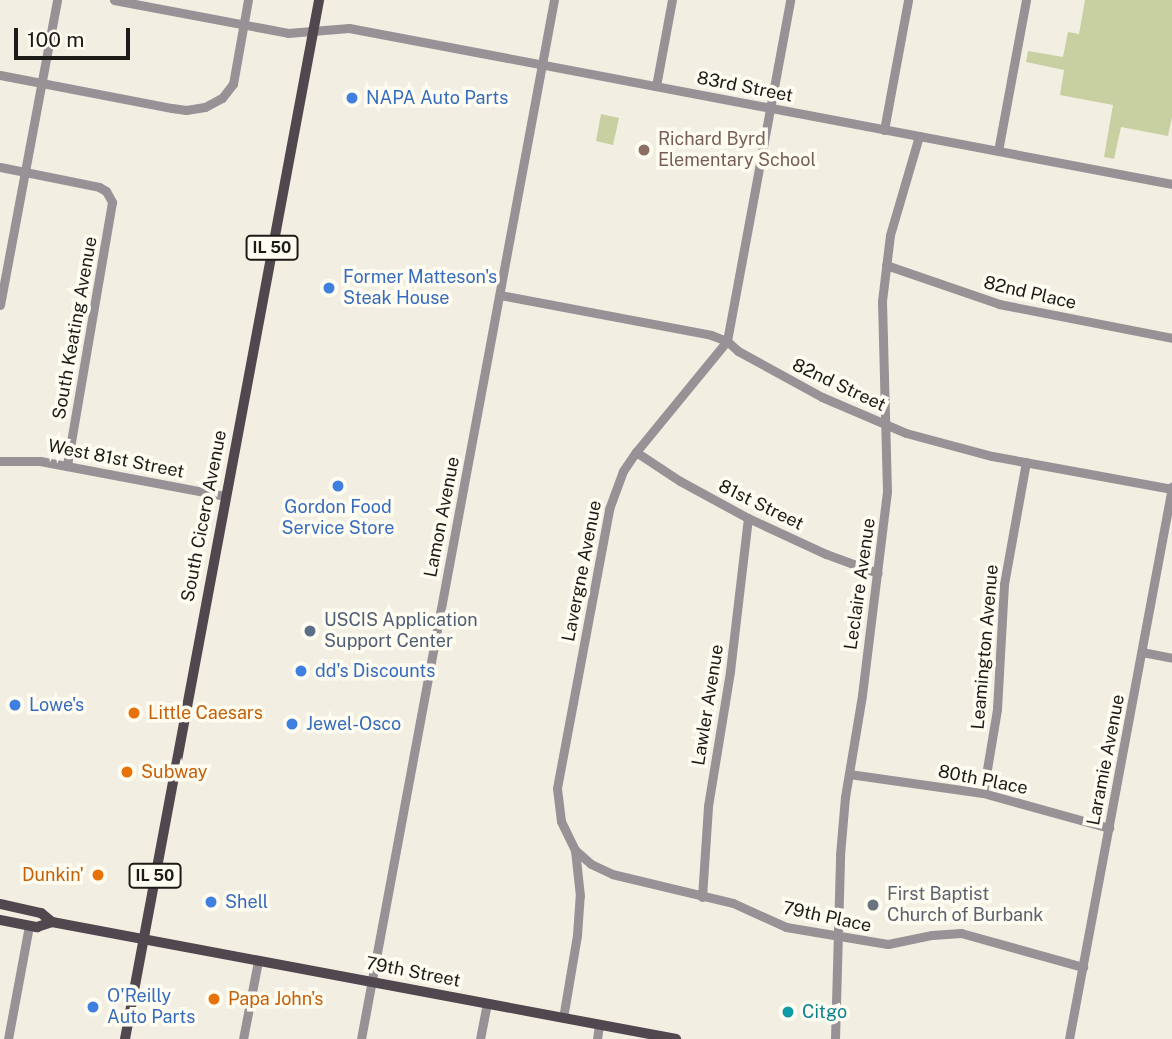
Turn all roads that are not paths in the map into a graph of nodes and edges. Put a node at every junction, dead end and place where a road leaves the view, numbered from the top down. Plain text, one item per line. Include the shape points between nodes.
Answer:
1 (57, 0) edge
2 (114, 0) edge
3 (248, 0) edge
4 (318, 0) edge
5 (554, 0) edge
6 (672, 0) edge
7 (790, 0) edge
8 (908, 0) edge
9 (1026, 0) edge
10 (244, 25) junction
11 (312, 33) junction
12 (542, 66) junction
13 (0, 75) edge
14 (42, 83) junction
15 (656, 86) junction
16 (770, 108) junction
17 (884, 130) junction
18 (919, 136) junction
19 (998, 151) junction
20 (0, 167) edge
21 (24, 172) junction
22 (1172, 184) edge
23 (886, 265) junction
24 (500, 295) junction
25 (0, 305) edge
26 (1172, 338) edge
27 (727, 341) junction
28 (887, 425) junction
29 (636, 452) junction
30 (0, 461) edge
31 (1026, 462) junction
32 (66, 466) junction
33 (1172, 488) edge
34 (226, 496) junction
35 (748, 518) junction
36 (878, 573) junction
37 (1142, 652) junction
38 (1172, 658) edge
39 (849, 774) junction
40 (983, 793) junction
41 (1109, 828) junction
42 (575, 850) junction
43 (702, 897) junction
44 (0, 904) edge
45 (0, 920) edge
46 (52, 922) junction
47 (29, 926) junction
48 (839, 936) junction
49 (144, 940) junction
50 (258, 961) junction
51 (1083, 967) junction
52 (372, 982) junction
53 (486, 1004) junction
54 (563, 1018) junction
55 (600, 1025) junction
56 (8, 1039) edge
57 (125, 1039) edge
58 (243, 1039) edge
59 (361, 1039) edge
60 (480, 1039) edge
61 (597, 1039) edge
62 (676, 1039) edge
63 (835, 1039) edge
64 (1069, 1039) edge

1 - 14 street
2 - 10 street, 83rd Street
3 - 10 street
4 - 11 main road, South Cicero Avenue / IL 50
5 - 12 street, Lamon Avenue
6 - 15 street
7 - 16 street, Lavergne Avenue
8 - 17 street
9 - 19 street
10 - 11 street, 83rd Street
10 - 14 street via 230,92 214,103 186,110
11 - 12 street, 83rd Street via 349,28
11 - 34 main road, South Cicero Avenue / IL 50
12 - 15 street, 83rd Street
12 - 24 street, Lamon Avenue
13 - 14 street
14 - 21 street
15 - 16 street, 83rd Street
16 - 17 street, 83rd Street
16 - 27 street, Lavergne Avenue
17 - 18 street, 83rd Street
18 - 19 street, 83rd Street
18 - 23 street, Leclaire Avenue via 890,235
19 - 22 street, 83rd Street
20 - 21 street
21 - 25 street
21 - 32 street, South Keating Avenue via 89,184 111,196 111,219
23 - 26 street, 82nd Place via 999,304
23 - 28 street, Leclaire Avenue via 882,301
24 - 27 street, 82nd Street
24 - 52 street, Lamon Avenue
27 - 28 street, 82nd Street via 811,391
27 - 29 street, Lavergne Avenue
28 - 31 street, 82nd Street
28 - 36 street, Leclaire Avenue via 887,492
29 - 35 street, 81st Street
29 - 42 street, Lavergne Avenue via 623,471 609,509 558,788 561,821
30 - 32 street, West 81st Street via 26,459
31 - 33 street, 82nd Street
31 - 40 street, Leamington Avenue via 1004,584 997,709
32 - 34 street, West 81st Street
33 - 37 street, Laramie Avenue
34 - 49 main road, South Cicero Avenue / IL 50
35 - 36 street, 81st Street
35 - 43 street, Lawler Avenue via 708,806
36 - 39 street, Leclaire Avenue
37 - 38 street
37 - 41 street, Laramie Avenue
39 - 40 street, 80th Place
39 - 48 street, Leclaire Avenue via 840,855
40 - 41 street, 80th Place
41 - 51 street, Laramie Avenue
42 - 43 street, 79th Place via 611,874
42 - 54 street, Lavergne Avenue via 580,916
43 - 48 street, 79th Place via 740,906 786,927
44 - 46 main road via 41,913
45 - 47 main road
46 - 47 main road
46 - 49 main road, 79th Street
47 - 56 street
48 - 51 street, 79th Place via 888,944 961,933
48 - 63 street, Leclaire Avenue
49 - 50 main road, 79th Street
49 - 57 main road, South Cicero Avenue / IL 50
50 - 52 main road, 79th Street
50 - 58 street
51 - 64 street, Laramie Avenue
52 - 53 main road, 79th Street
52 - 59 street, Lamon Avenue
53 - 54 main road, 79th Street
53 - 60 street
54 - 55 main road, 79th Street
55 - 61 street
55 - 62 main road, 79th Street

